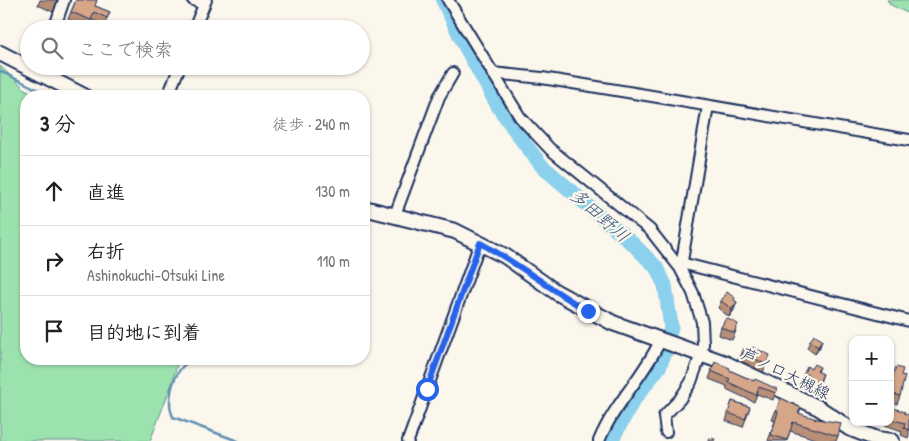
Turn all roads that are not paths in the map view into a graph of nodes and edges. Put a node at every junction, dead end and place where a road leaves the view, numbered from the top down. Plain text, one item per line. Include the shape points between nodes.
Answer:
1 (64, 0) edge
2 (193, 0) edge
3 (448, 0) edge
4 (205, 2) edge
5 (57, 20) edge
6 (198, 20) edge
7 (0, 53) edge
8 (20, 61) edge
9 (453, 73) dead end
10 (492, 73) junction
11 (50, 75) edge
12 (176, 75) edge
13 (74, 90) edge
14 (170, 90) edge
15 (708, 106) junction
16 (909, 140) edge
17 (370, 209) edge
18 (395, 215) junction
19 (480, 243) junction
20 (681, 266) junction
21 (909, 321) edge
22 (660, 341) junction
23 (701, 354) junction
24 (666, 432) dead end
25 (872, 439) edge
26 (408, 441) edge
27 (599, 441) edge
28 (892, 441) edge

1 - 5 street
2 - 4 street
3 - 10 street
4 - 6 street
7 - 8 main road
9 - 18 street via 439,97
10 - 15 street via 542,78
10 - 20 street via 520,117 550,149 650,230
11 - 13 main road
12 - 14 street
15 - 16 street
15 - 20 street
17 - 18 main road, 芦ノ口大槻線
18 - 19 main road, 芦ノ口大槻線 via 455,230
19 - 22 main road, 芦ノ口大槻線 via 581,307
19 - 26 street
20 - 21 street via 698,266
20 - 23 street via 699,309 703,335
22 - 23 main road, 芦ノ口大槻線
22 - 27 street via 620,401
23 - 24 street via 691,382 664,416
23 - 25 main road, 芦ノ口大槻線 via 798,397
25 - 28 main road, 芦ノ口大槻線

